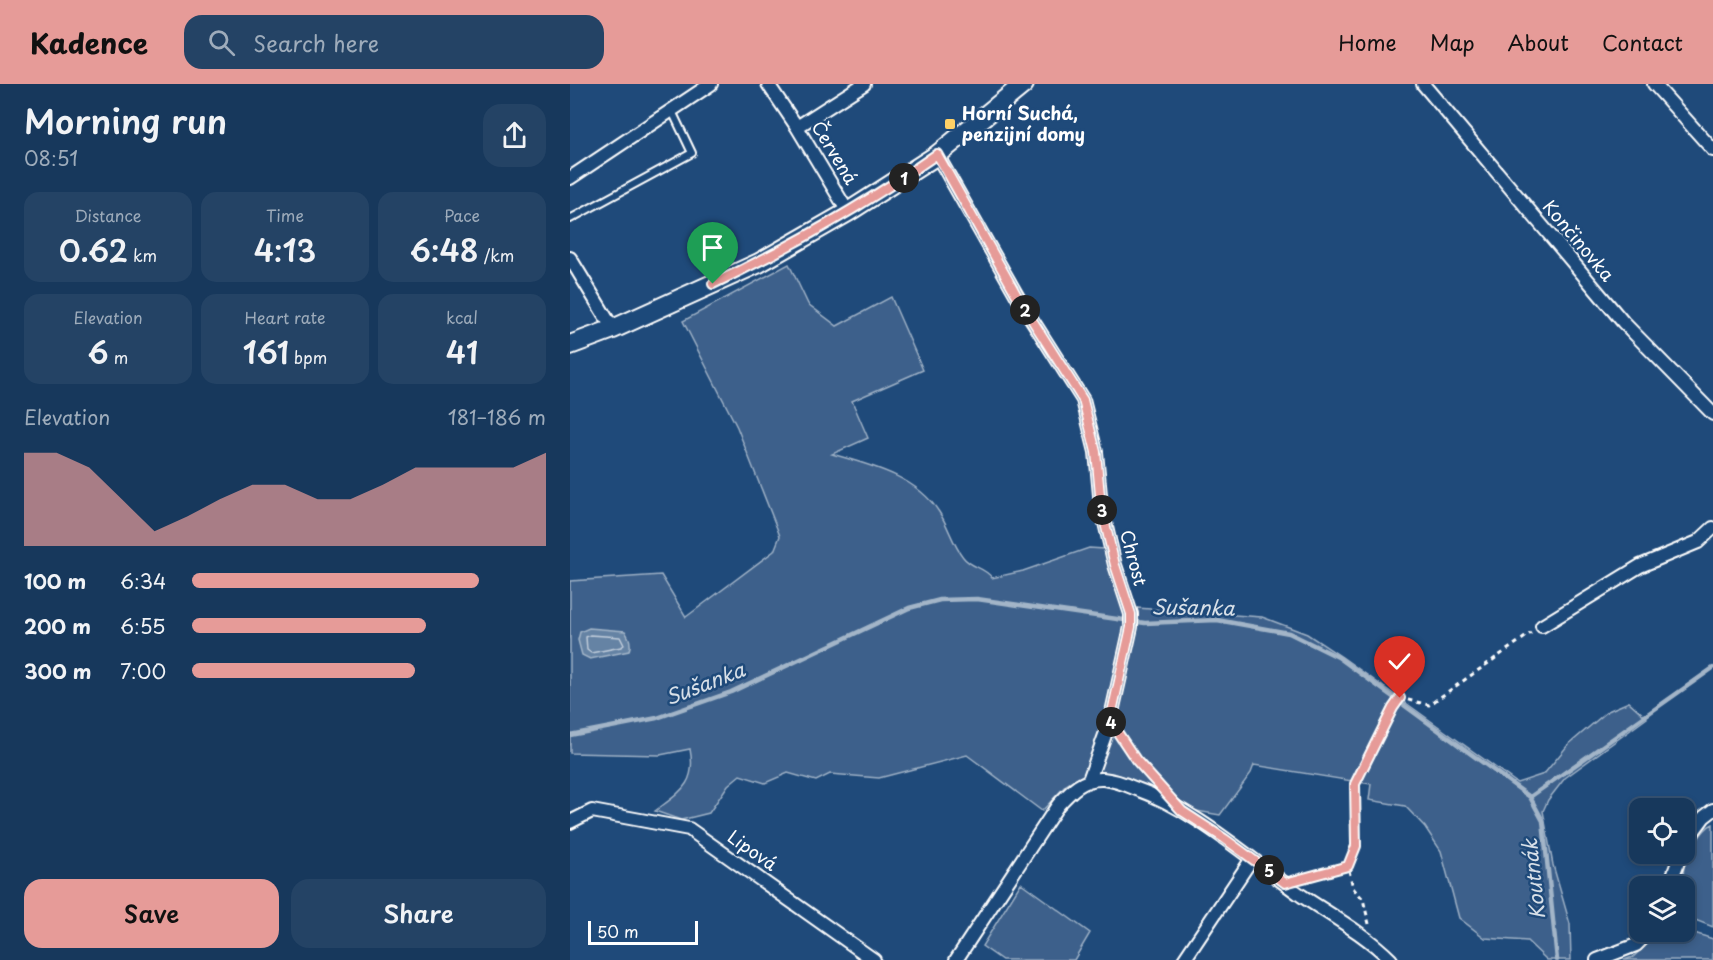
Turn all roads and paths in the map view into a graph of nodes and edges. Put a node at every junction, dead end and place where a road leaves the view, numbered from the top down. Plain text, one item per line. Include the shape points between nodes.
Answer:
1 (711, 84) edge
2 (768, 84) edge
3 (864, 84) edge
4 (1023, 84) edge
5 (1423, 84) edge
6 (1654, 84) edge
7 (672, 110) junction
8 (797, 127) junction
9 (1713, 150) edge
10 (937, 154) junction
11 (572, 172) edge
12 (848, 212) junction
13 (570, 219) edge
14 (570, 258) edge
15 (613, 329) junction
16 (570, 345) edge
17 (1713, 414) edge
18 (1713, 528) edge
19 (1542, 626) joint
20 (1110, 721) junction
21 (1089, 780) junction
22 (1159, 785) dead end
23 (1713, 810) edge
24 (570, 822) edge
25 (1695, 829) edge
26 (1251, 860) junction
27 (1348, 866) junction
28 (1285, 883) junction
29 (1639, 942) edge
30 (1374, 946) junction
31 (874, 960) edge
32 (956, 960) edge
33 (1184, 960) edge
34 (1390, 960) edge
35 (1598, 960) edge

1 - 7 street
2 - 8 street, Červená
3 - 8 street
4 - 10 main road
5 - 17 street, Končinovka via 1623,322
6 - 9 street
7 - 11 street
7 - 13 lane via 692,153
8 - 12 street, Červená
10 - 12 main road
10 - 20 street, Chrost via 1020,301 1083,400 1096,452 1101,506 1131,620
12 - 15 main road via 759,262
14 - 15 street
15 - 16 main road
18 - 19 street via 1698,542 1640,566
19 - 27 path via 1430,705 1400,698 1355,784 1356,846
20 - 21 street, Chrost
20 - 22 path via 1136,760
21 - 26 street via 1128,785 1166,801
21 - 32 street via 1074,787 1058,805
23 - 25 street
24 - 31 street, Lipová via 592,811 689,829
26 - 28 street
26 - 33 street
27 - 28 path
27 - 30 path via 1353,888 1363,899
28 - 30 street
29 - 35 street
30 - 34 street

